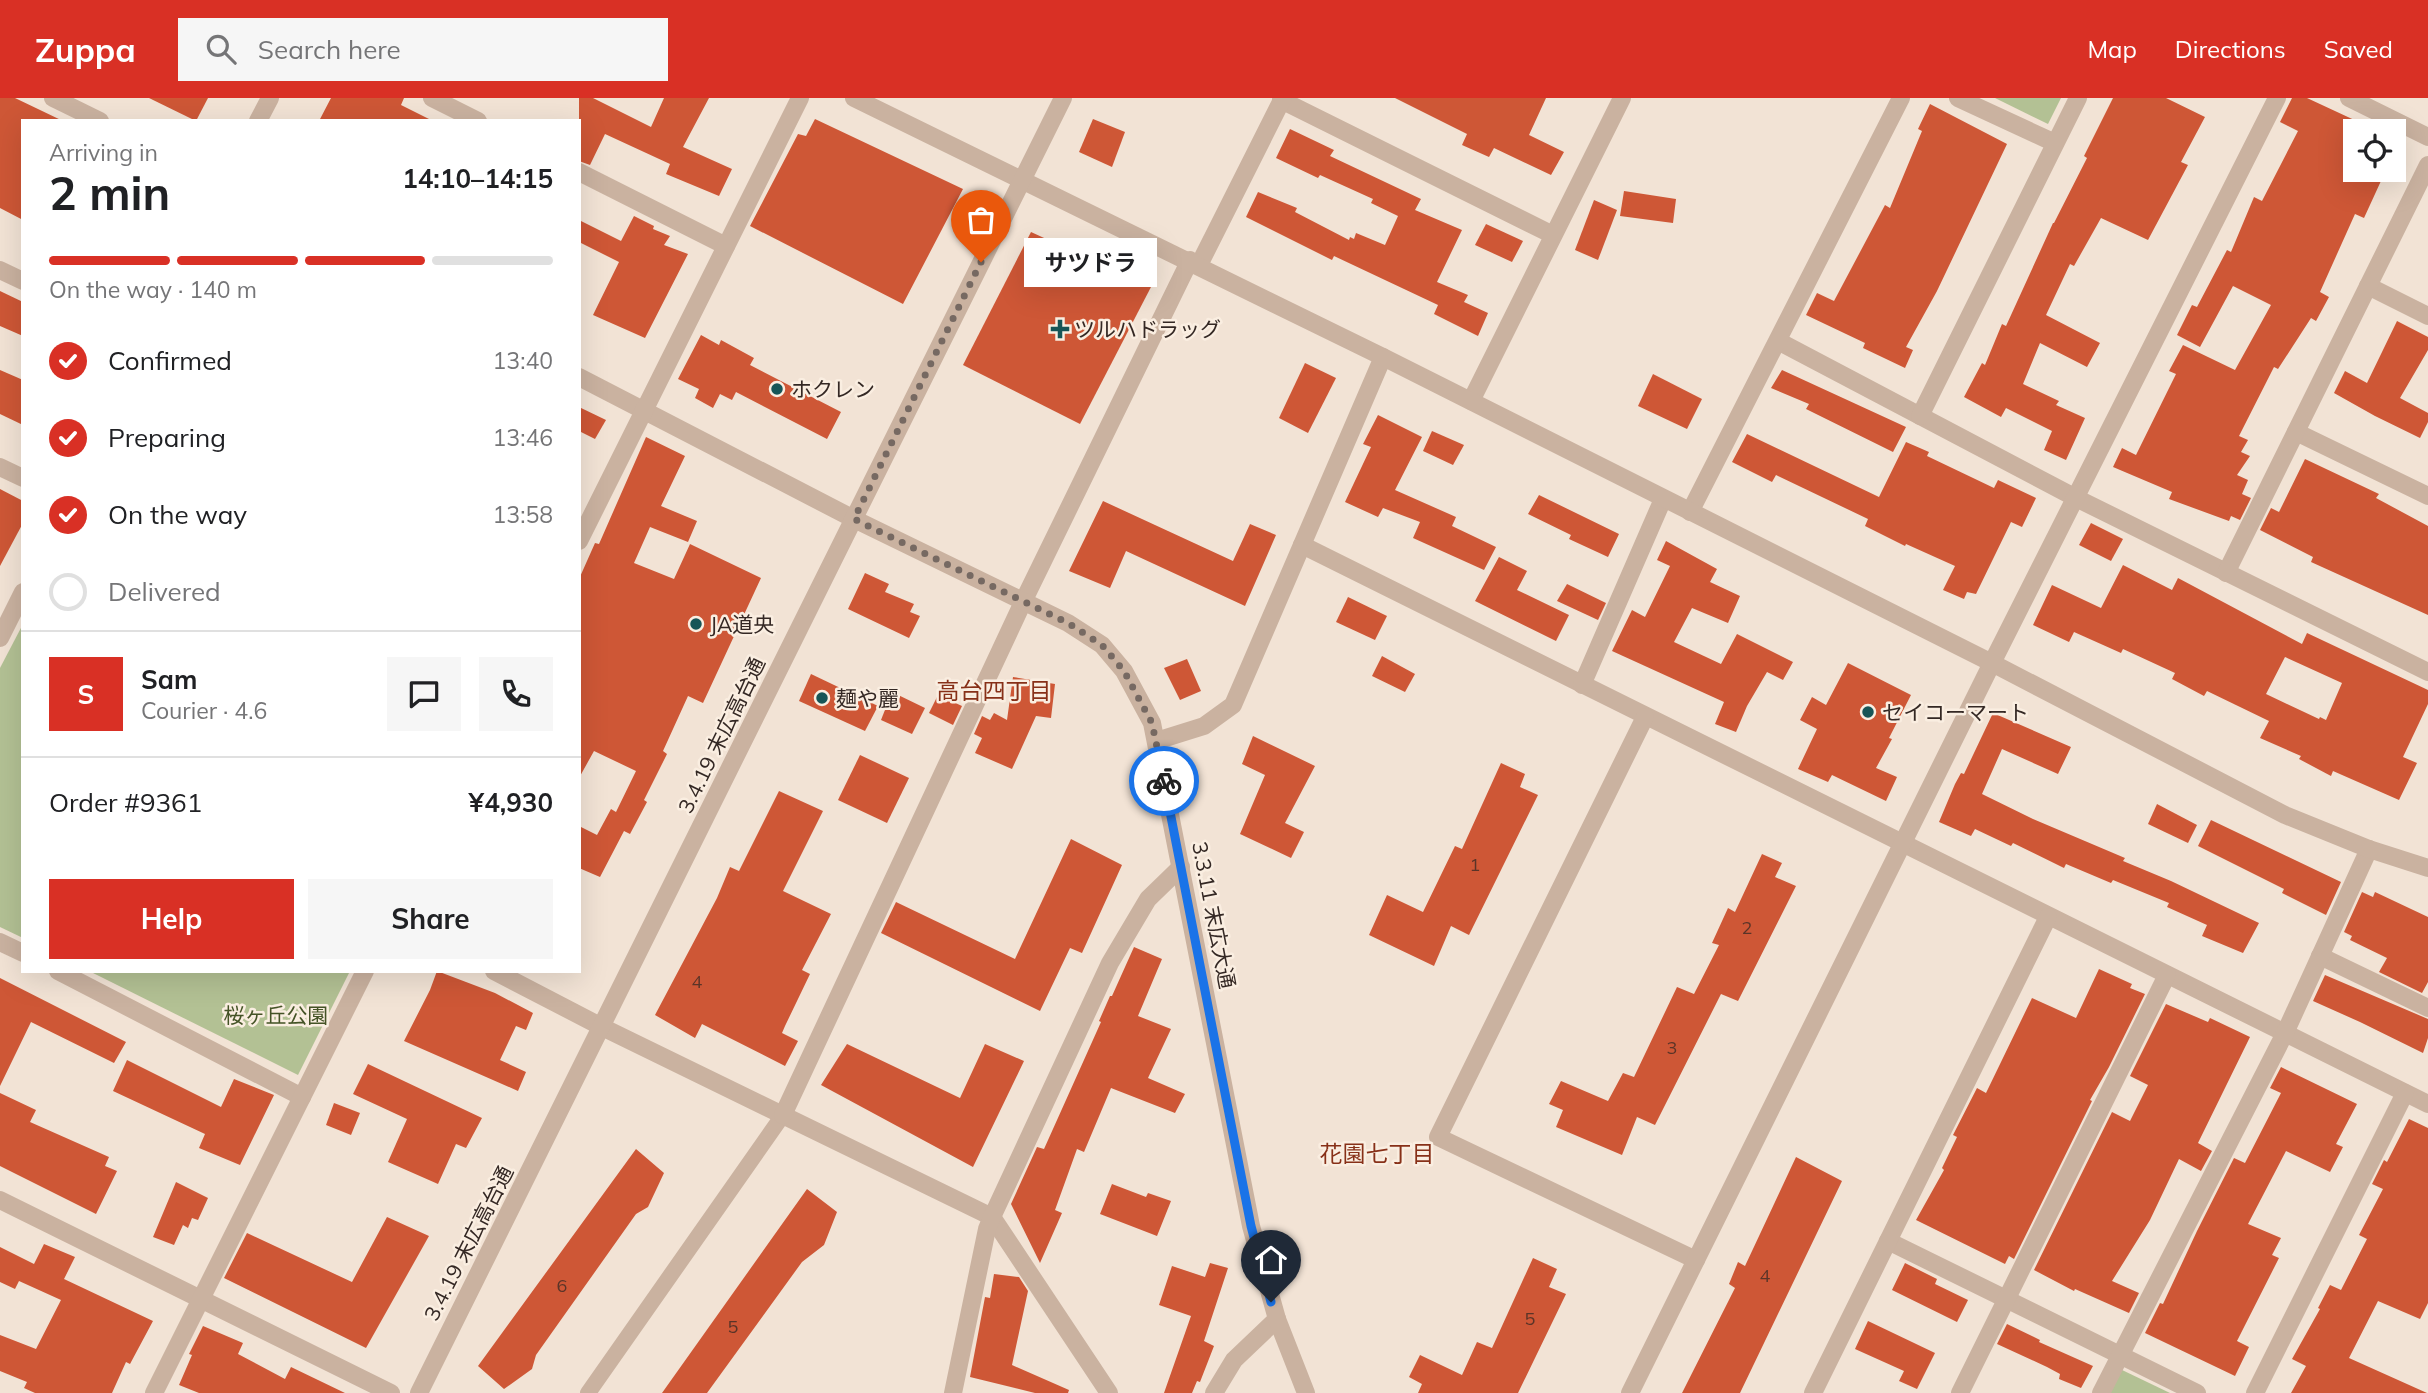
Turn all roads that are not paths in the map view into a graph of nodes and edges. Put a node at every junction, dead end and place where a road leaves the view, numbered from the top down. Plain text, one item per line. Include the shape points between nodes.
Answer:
1 (53, 98) edge
2 (270, 98) edge
3 (432, 98) edge
4 (800, 98) edge
5 (854, 98) edge
6 (1063, 98) edge
7 (1622, 98) edge
8 (1901, 98) edge
9 (1958, 98) edge
10 (2078, 98) edge
11 (2277, 98) edge
12 (2349, 98) edge
13 (1282, 99) edge
14 (96, 119) edge
15 (259, 119) edge
16 (474, 119) edge
17 (2428, 137) edge
18 (2055, 144) junction
19 (2428, 165) edge
20 (581, 173) edge
21 (1022, 180) junction
22 (1553, 235) junction
23 (726, 246) junction
24 (1194, 263) junction
25 (0, 270) edge
26 (21, 280) edge
27 (2368, 286) junction
28 (2428, 316) edge
29 (1778, 341) junction
30 (1383, 357) junction
31 (581, 378) edge
32 (1471, 401) junction
33 (645, 410) junction
34 (1920, 416) junction
35 (2296, 432) junction
36 (0, 467) edge
37 (21, 477) edge
38 (2428, 496) edge
39 (2076, 498) junction
40 (1663, 499) junction
41 (1690, 512) junction
42 (854, 519) junction
43 (581, 537) edge
44 (1302, 545) junction
45 (2226, 572) junction
46 (21, 596) edge
47 (1023, 602) junction
48 (0, 638) edge
49 (1992, 663) junction
50 (2428, 672) edge
51 (1582, 685) junction
52 (1645, 717) junction
53 (1156, 741) junction
54 (1902, 845) junction
55 (2369, 849) junction
56 (1181, 867) junction
57 (2428, 868) edge
58 (2048, 917) junction
59 (0, 942) edge
60 (21, 952) edge
61 (2320, 956) junction
62 (62, 973) edge
63 (364, 973) edge
64 (498, 973) edge
65 (2167, 975) junction
66 (2428, 1008) edge
67 (602, 1027) junction
68 (2285, 1033) junction
69 (2405, 1093) junction
70 (302, 1097) junction
71 (2428, 1104) edge
72 (783, 1115) junction
73 (0, 1200) edge
74 (992, 1217) junction
75 (1888, 1241) junction
76 (1696, 1260) junction
77 (201, 1299) junction
78 (2007, 1299) junction
79 (1277, 1319) junction
80 (2119, 1355) junction
81 (154, 1393) edge
82 (391, 1393) edge
83 (419, 1393) edge
84 (588, 1393) edge
85 (953, 1393) edge
86 (1109, 1393) edge
87 (1214, 1393) edge
88 (1306, 1393) edge
89 (1630, 1393) edge
90 (1813, 1393) edge
91 (1960, 1393) edge
92 (2101, 1393) edge
93 (2197, 1393) edge
94 (2255, 1393) edge

1 - 14 street
2 - 15 street
3 - 16 street
4 - 23 street
5 - 21 street
6 - 21 street, 3.4.19 末広高台通
7 - 22 street
8 - 29 street
9 - 18 street
10 - 18 street
11 - 39 street
12 - 17 street
13 - 22 street
13 - 24 street
18 - 34 street
19 - 27 street
20 - 23 street
21 - 24 street
21 - 42 street, 3.4.19 末広高台通
22 - 32 street
23 - 33 street
24 - 30 street
24 - 47 street
25 - 26 street
27 - 28 street
27 - 35 street
29 - 34 street
29 - 41 street
30 - 32 street
30 - 44 street
31 - 33 street, 3.3.11 末広大通
32 - 40 street
33 - 42 street, 3.3.11 末広大通
33 - 43 street
34 - 39 street
35 - 38 street
35 - 45 street
36 - 37 street
39 - 45 street
39 - 49 street
40 - 41 street
40 - 51 street
41 - 49 street
42 - 47 street, 3.3.11 末広大通
42 - 67 street, 3.4.19 末広高台通
44 - 51 street
44 - 53 street via 1233,705 1204,726
45 - 50 street
46 - 48 street
47 - 53 street, 3.3.11 末広大通 via 1102,645 1129,681 1152,723
47 - 72 street
49 - 54 street
49 - 55 street via 2284,815
51 - 52 street
52 - 54 street
52 - 76 street via 1438,1138
53 - 56 street, 3.3.11 末広大通
54 - 58 street
54 - 76 street
55 - 57 street
55 - 61 street
56 - 74 street via 1148,899 1110,963
56 - 79 street, 3.3.11 末広大通 via 1251,1226
58 - 65 street
58 - 75 street
59 - 60 street
61 - 66 street
61 - 68 street
62 - 70 street
63 - 70 street
64 - 67 street
65 - 68 street
65 - 78 street
67 - 72 street
67 - 83 street, 3.4.19 末広高台通
68 - 69 street
68 - 80 street
69 - 71 street
69 - 94 street
70 - 77 street
72 - 74 street
72 - 84 lane
73 - 77 street
74 - 85 street
74 - 86 street
75 - 78 street
75 - 90 street
76 - 89 street
77 - 81 street
77 - 82 street
78 - 80 street
78 - 91 street
79 - 87 street via 1234,1360
79 - 88 street, 3.3.11 末広大通
80 - 92 street
80 - 93 street

